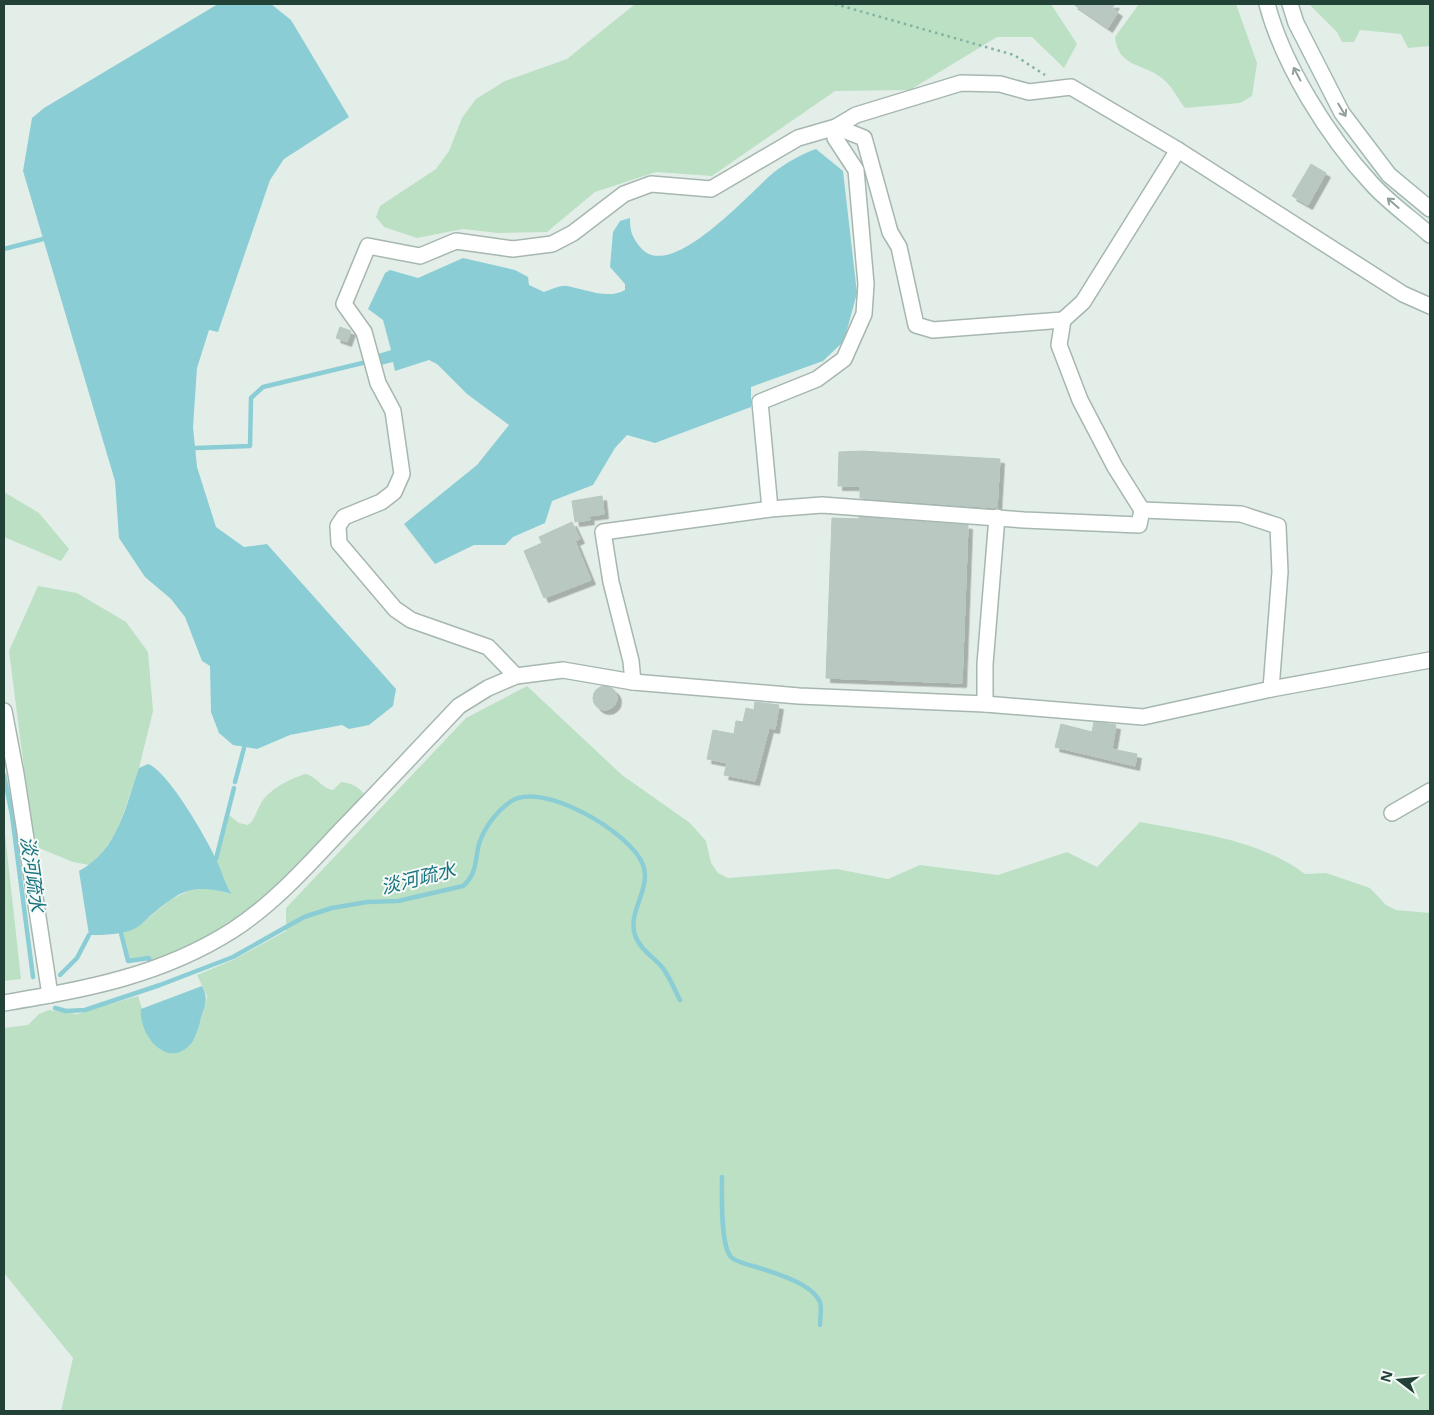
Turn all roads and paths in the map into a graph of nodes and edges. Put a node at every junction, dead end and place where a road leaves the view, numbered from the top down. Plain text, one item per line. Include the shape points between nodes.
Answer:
1 (835, 4) edge
2 (1266, 4) edge
3 (1290, 4) edge
4 (1048, 76) dead end
5 (836, 127) junction
6 (1178, 150) junction
7 (1430, 209) edge
8 (1430, 235) edge
9 (1429, 301) edge
10 (1063, 320) junction
11 (770, 510) junction
12 (1142, 510) junction
13 (997, 517) junction
14 (1430, 660) edge
15 (516, 676) junction
16 (634, 682) junction
17 (1271, 689) junction
18 (985, 704) junction
19 (4, 711) edge
20 (1430, 791) edge
21 (1392, 813) dead end
22 (50, 996) junction
23 (4, 1003) edge

1 - 4 path via 1014,55
8 -> 2 street via 1373,185 1323,122 1274,31
3 -> 7 street via 1296,23 1342,113 1389,174
5 - 6 street via 856,115 961,83 1000,84 1029,92 1071,87
5 - 10 street via 864,138 890,232 899,247 916,325 933,330
5 - 11 street via 835,138 856,170 866,284 864,314 844,359 818,379 760,402
5 - 15 street via 798,138 711,189 651,184 624,194 574,233 552,244 513,249 456,241 420,256 368,246 344,304 364,332 378,383 393,410 402,474 394,492 381,502 344,517 338,526 340,543 395,609 411,620 488,647
6 - 9 street via 1403,294
6 - 10 street via 1083,302
10 - 12 street via 1059,345 1080,400
11 - 13 street via 822,505
11 - 16 street via 603,532
12 - 13 street via 1139,524
12 - 17 street via 1241,514 1278,526 1280,572
13 - 18 street
14 - 17 street
15 - 16 street via 563,670
15 - 22 street via 459,706 286,889 233,929 201,948 153,969 106,985
16 - 18 street via 799,696
17 - 18 street via 1143,717
19 - 22 street
20 - 21 street
22 - 23 street

